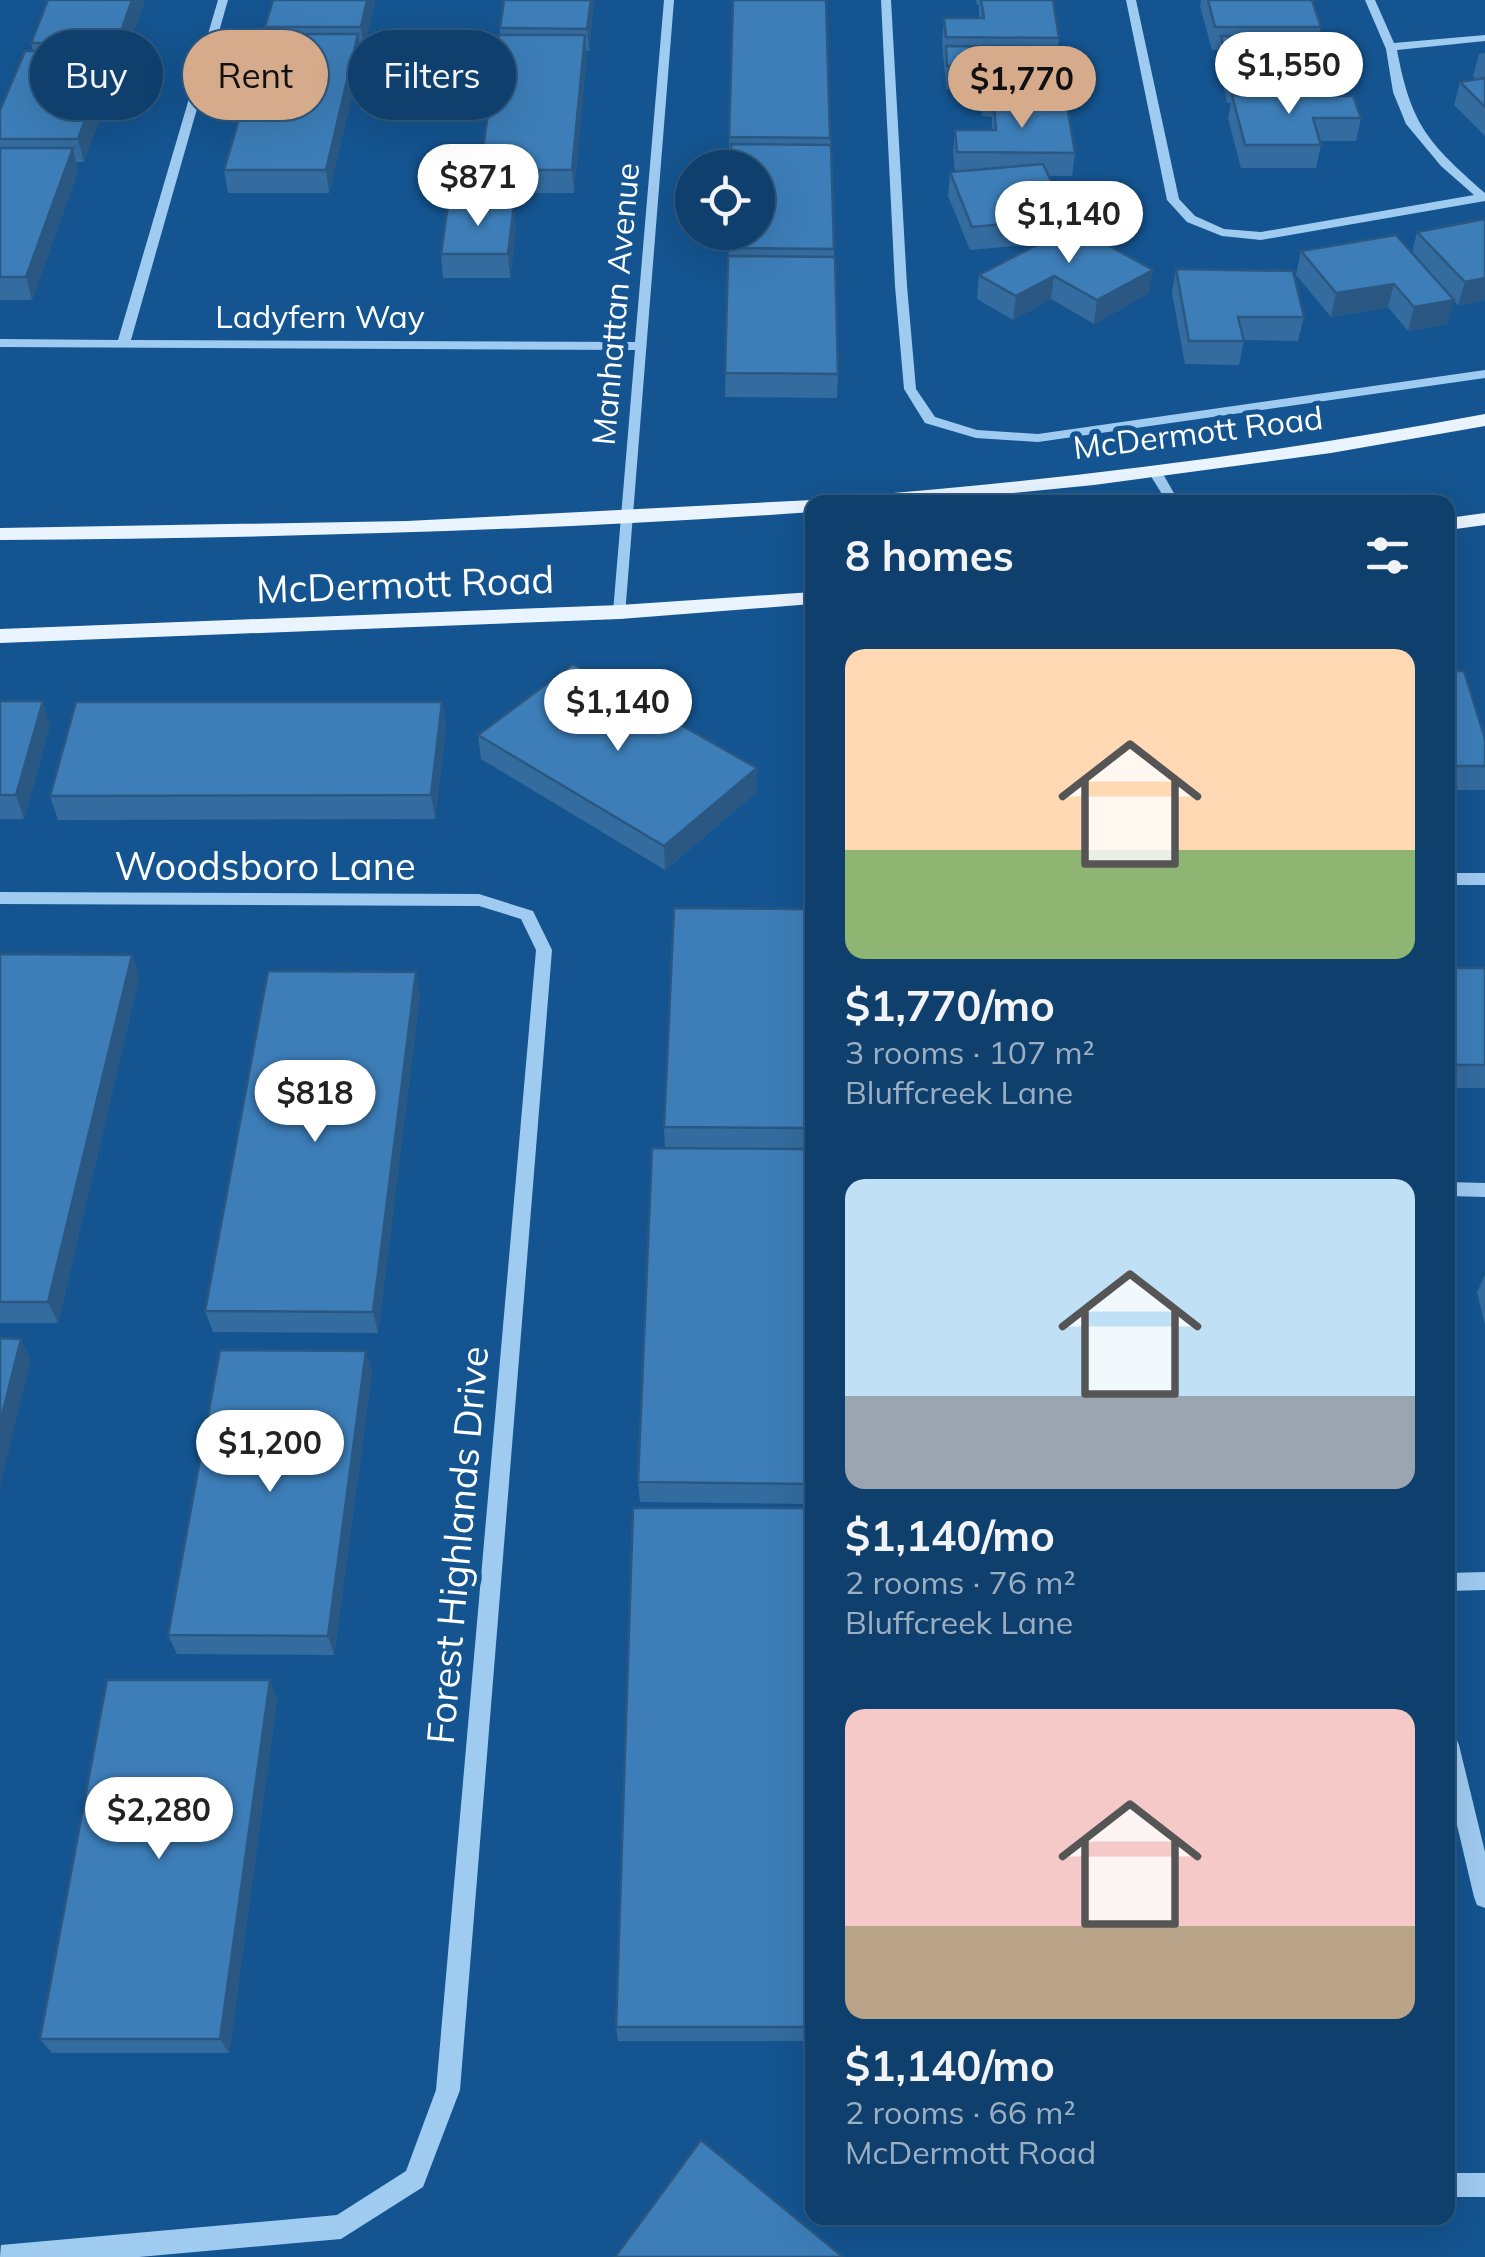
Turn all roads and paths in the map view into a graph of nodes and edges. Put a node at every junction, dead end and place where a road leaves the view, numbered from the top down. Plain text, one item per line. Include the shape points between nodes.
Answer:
1 (223, 0) edge
2 (669, 0) edge
3 (886, 0) edge
4 (1132, 0) edge
5 (1370, 0) edge
6 (1485, 38) edge
7 (1390, 48) junction
8 (1485, 198) edge
9 (0, 344) edge
10 (123, 344) junction
11 (640, 346) junction
12 (1485, 374) edge
13 (1485, 420) edge
14 (1154, 470) junction
15 (924, 495) edge
16 (1169, 495) edge
17 (805, 507) edge
18 (1485, 518) edge
19 (626, 521) junction
20 (1455, 523) edge
21 (0, 534) edge
22 (805, 599) edge
23 (620, 612) junction
24 (0, 636) edge
25 (1455, 879) edge
26 (1485, 880) edge
27 (0, 898) edge
28 (527, 915) joint
29 (1455, 1189) edge
30 (1485, 1190) edge
31 (1455, 1582) edge
32 (1485, 1582) edge
33 (1455, 1773) edge
34 (1485, 1897) edge
35 (1455, 2185) edge
36 (1485, 2185) edge
37 (1, 2257) edge

1 - 10 street
2 - 11 street, Manhattan Avenue
3 - 12 street via 910,388 930,420 976,434 1038,438
4 - 8 street via 1174,200 1191,219 1222,232 1261,236
5 - 7 street
6 - 7 street
7 - 8 street via 1412,124
9 - 10 street, Ladyfern Way
10 - 11 street, Ladyfern Way
11 - 19 street, Manhattan Avenue
13 - 14 main road, McDermott Road
14 - 15 main road, McDermott Road
14 - 16 street
17 - 19 main road, McDermott Road
18 - 20 main road
19 - 21 main road, McDermott Road
19 - 23 street, Manhattan Avenue
22 - 23 main road, McDermott Road
23 - 24 main road, McDermott Road
25 - 26 street
27 - 28 street, Woodsboro Lane via 479,900
28 - 37 street, Forest Highlands Drive via 544,950 448,2090 415,2179 341,2227
29 - 30 street
31 - 32 street
33 - 34 street
35 - 36 street

